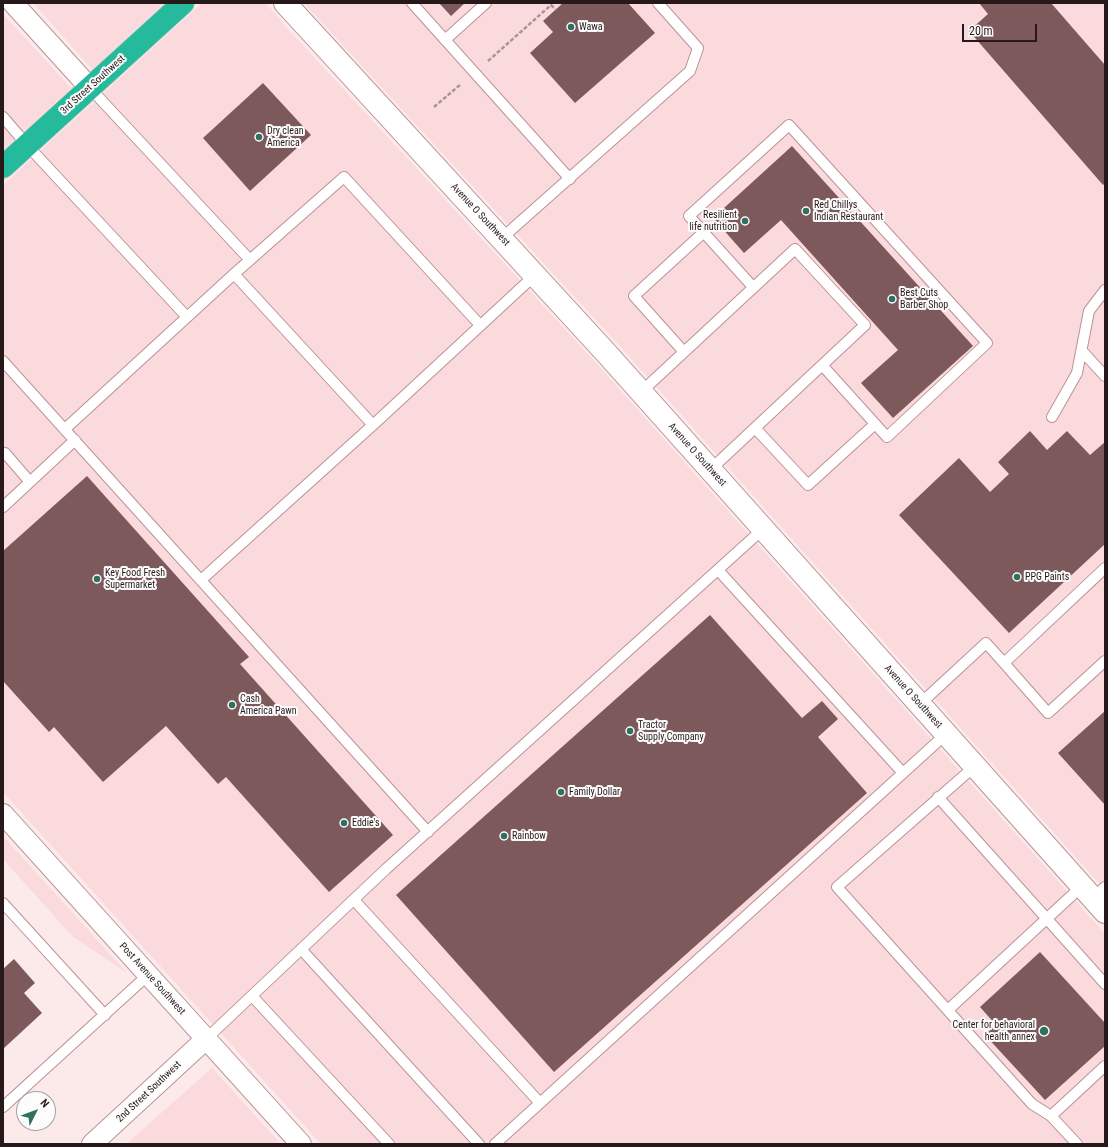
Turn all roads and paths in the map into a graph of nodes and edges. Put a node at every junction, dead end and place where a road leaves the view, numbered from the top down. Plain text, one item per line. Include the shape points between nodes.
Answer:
1 (13, 3) edge
2 (183, 3) edge
3 (285, 3) edge
4 (412, 3) edge
5 (486, 3) edge
6 (658, 3) edge
7 (556, 10) dead end
8 (445, 40) junction
9 (475, 72) junction
10 (90, 88) junction
11 (434, 107) dead end
12 (3, 117) edge
13 (27, 146) junction
14 (3, 167) edge
15 (570, 179) junction
16 (704, 232) junction
17 (502, 238) junction
18 (250, 260) junction
19 (234, 274) junction
20 (535, 275) junction
21 (753, 287) junction
22 (1105, 290) edge
23 (187, 317) junction
24 (480, 325) junction
25 (1082, 351) junction
26 (684, 352) junction
27 (3, 361) edge
28 (822, 365) junction
29 (1105, 376) edge
30 (641, 392) junction
31 (1052, 418) dead end
32 (875, 424) junction
33 (373, 425) junction
34 (755, 428) junction
35 (65, 429) junction
36 (75, 440) junction
37 (4, 454) edge
38 (710, 470) junction
39 (30, 482) junction
40 (3, 507) edge
41 (763, 529) junction
42 (1105, 568) edge
43 (718, 570) junction
44 (201, 580) junction
45 (1105, 661) edge
46 (1004, 663) junction
47 (920, 704) junction
48 (946, 734) junction
49 (975, 766) junction
50 (903, 773) junction
51 (938, 797) junction
52 (3, 814) edge
53 (428, 832) junction
54 (1096, 896) edge
55 (354, 900) junction
56 (3, 902) edge
57 (1047, 918) junction
58 (302, 949) junction
59 (148, 976) junction
60 (1105, 984) edge
61 (252, 996) junction
62 (948, 1010) junction
63 (105, 1015) junction
64 (206, 1039) junction
65 (1105, 1066) edge
66 (540, 1103) junction
67 (3, 1108) edge
68 (1051, 1116) junction
69 (92, 1144) edge
70 (301, 1144) edge
71 (389, 1144) edge
72 (479, 1144) edge
73 (495, 1144) edge
74 (1077, 1144) edge

1 - 10 street
2 - 10 highway, 3rd Street Southwest
3 - 17 street, Avenue O Southwest
4 - 8 lane
5 - 8 lane
6 - 15 lane via 698,48 690,71
7 - 9 path via 551,5
8 - 9 lane
9 - 11 path
9 - 15 lane
10 - 13 highway, 3rd Street Southwest
10 - 18 lane
12 - 13 lane
13 - 14 highway, 3rd Street Southwest
13 - 23 lane
15 - 17 lane
16 - 21 lane
16 - 26 lane via 634,296
16 - 32 lane via 689,216 789,125 987,343 887,437
17 - 20 street, Avenue O Southwest
18 - 19 lane
18 - 24 lane via 344,177
19 - 23 lane
19 - 33 lane
20 - 24 lane
20 - 30 street, Avenue O Southwest
21 - 26 lane
21 - 28 lane via 795,249 865,325
22 - 25 lane via 1089,311
23 - 35 lane
24 - 33 lane
25 - 29 lane
25 - 31 lane via 1077,373
26 - 30 lane
27 - 35 lane
28 - 32 lane
28 - 34 lane
30 - 38 street, Avenue O Southwest
32 - 34 lane via 808,485
33 - 44 lane
34 - 38 lane
35 - 36 lane
36 - 39 lane
36 - 44 lane
37 - 39 lane
38 - 41 street, Avenue O Southwest
39 - 40 lane
41 - 43 lane
41 - 47 street, Avenue O Southwest
42 - 46 lane
43 - 50 lane
43 - 53 lane
44 - 53 lane
45 - 46 lane via 1048,713
46 - 47 lane via 986,643
47 - 48 street, Avenue O Southwest
48 - 49 street, Avenue O Southwest
48 - 50 lane
49 - 51 lane
49 - 54 street, Avenue O Southwest
50 - 66 lane
51 - 57 lane
51 - 62 lane via 837,887
52 - 59 street, Post Avenue Southwest
53 - 55 lane
54 - 57 lane
55 - 58 lane
55 - 66 lane
56 - 63 lane
57 - 60 lane
57 - 62 lane
58 - 61 lane
58 - 72 lane
59 - 63 lane
59 - 64 street, Post Avenue Southwest
61 - 64 lane
61 - 71 lane
62 - 68 lane via 1032,1104
63 - 67 lane
64 - 69 street, 2nd Street Southwest
64 - 70 street, Post Avenue Southwest
65 - 68 lane
66 - 73 lane
68 - 74 lane

